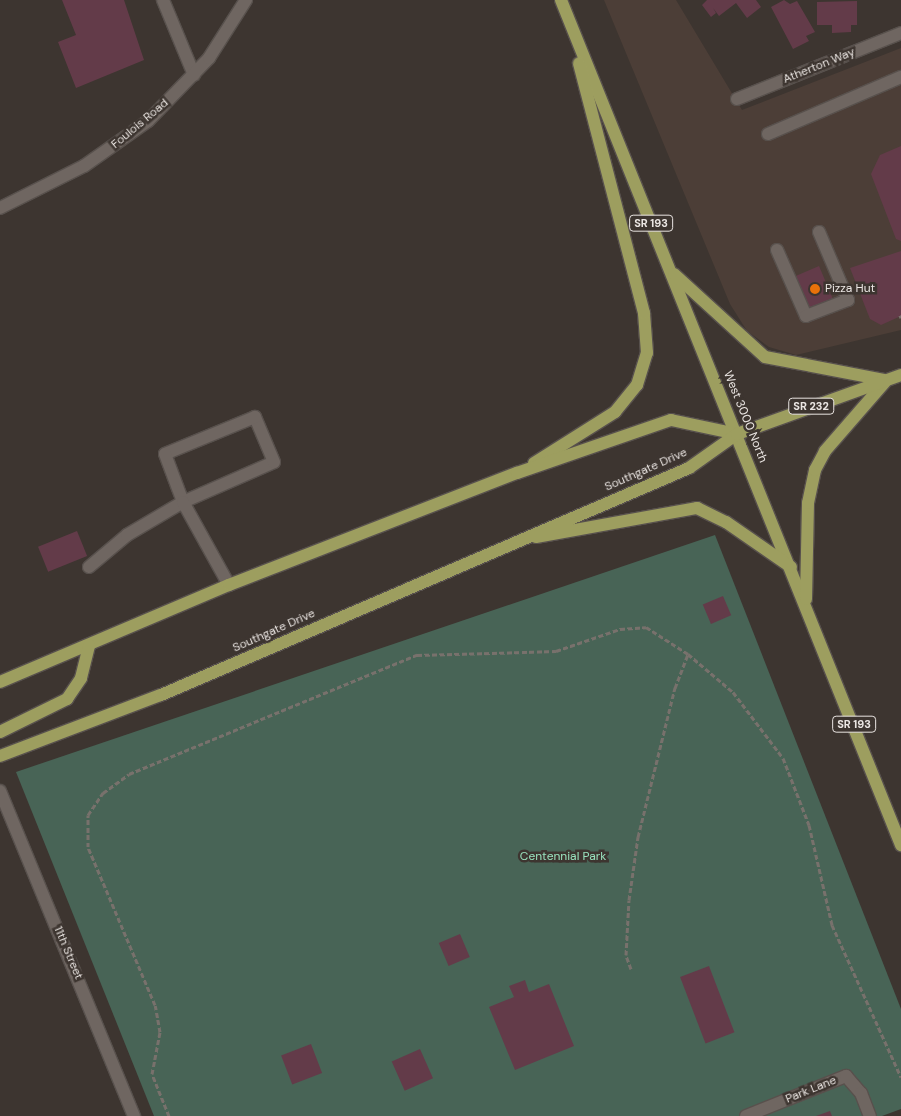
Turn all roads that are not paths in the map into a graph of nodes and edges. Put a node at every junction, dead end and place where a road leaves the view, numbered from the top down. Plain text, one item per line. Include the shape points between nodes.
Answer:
1 (163, 0) edge
2 (246, 0) edge
3 (561, 0) edge
4 (566, 12) junction
5 (901, 33) edge
6 (194, 75) junction
7 (901, 77) edge
8 (737, 99) dead end
9 (768, 134) dead end
10 (0, 208) edge
11 (819, 232) dead end
12 (777, 250) dead end
13 (669, 270) junction
14 (901, 375) edge
15 (886, 380) junction
16 (737, 434) junction
17 (517, 473) junction
18 (183, 502) junction
19 (512, 542) junction
20 (89, 567) dead end
21 (791, 567) junction
22 (229, 585) junction
23 (806, 604) junction
24 (89, 645) junction
25 (0, 682) edge
26 (0, 732) edge
27 (0, 756) edge
28 (0, 790) edge
29 (901, 845) edge
30 (134, 1116) edge
31 (746, 1116) edge
32 (870, 1116) edge

1 - 6 street
2 - 6 street, Foulois Road
3 - 4 main road, West 3000 North / SR 193
4 - 13 main road, West 3000 North / SR 193
4 - 17 main road via 645,317 647,353 637,385 616,412
5 - 8 street, Atherton Way
6 - 10 street, Foulois Road via 148,121 99,157
7 - 9 street
11 - 12 street via 848,300 806,316
13 - 15 main road via 741,340 765,358
13 - 16 main road, West 3000 North / SR 193
14 - 15 main road, SR 232
15 - 16 main road, SR 232
15 - 23 main road via 826,451 815,470 808,503
16 - 17 main road via 671,420
16 - 19 main road, Southgate Drive / SR 232 via 689,468
16 - 21 main road, West 3000 North / SR 193
17 - 22 main road
18 - 18 street via 165,454 256,417 274,462
18 - 20 street via 128,535
18 - 22 street
19 - 21 main road via 697,508 726,522
19 - 27 main road, Southgate Drive / SR 232 via 161,696
21 - 23 main road, West 3000 North / SR 193
22 - 24 main road
23 - 29 main road, West 3000 North / SR 193
24 - 25 main road
24 - 26 main road via 81,678 67,699
28 - 30 street, 11th Street
31 - 32 street, Park Lane via 849,1077

